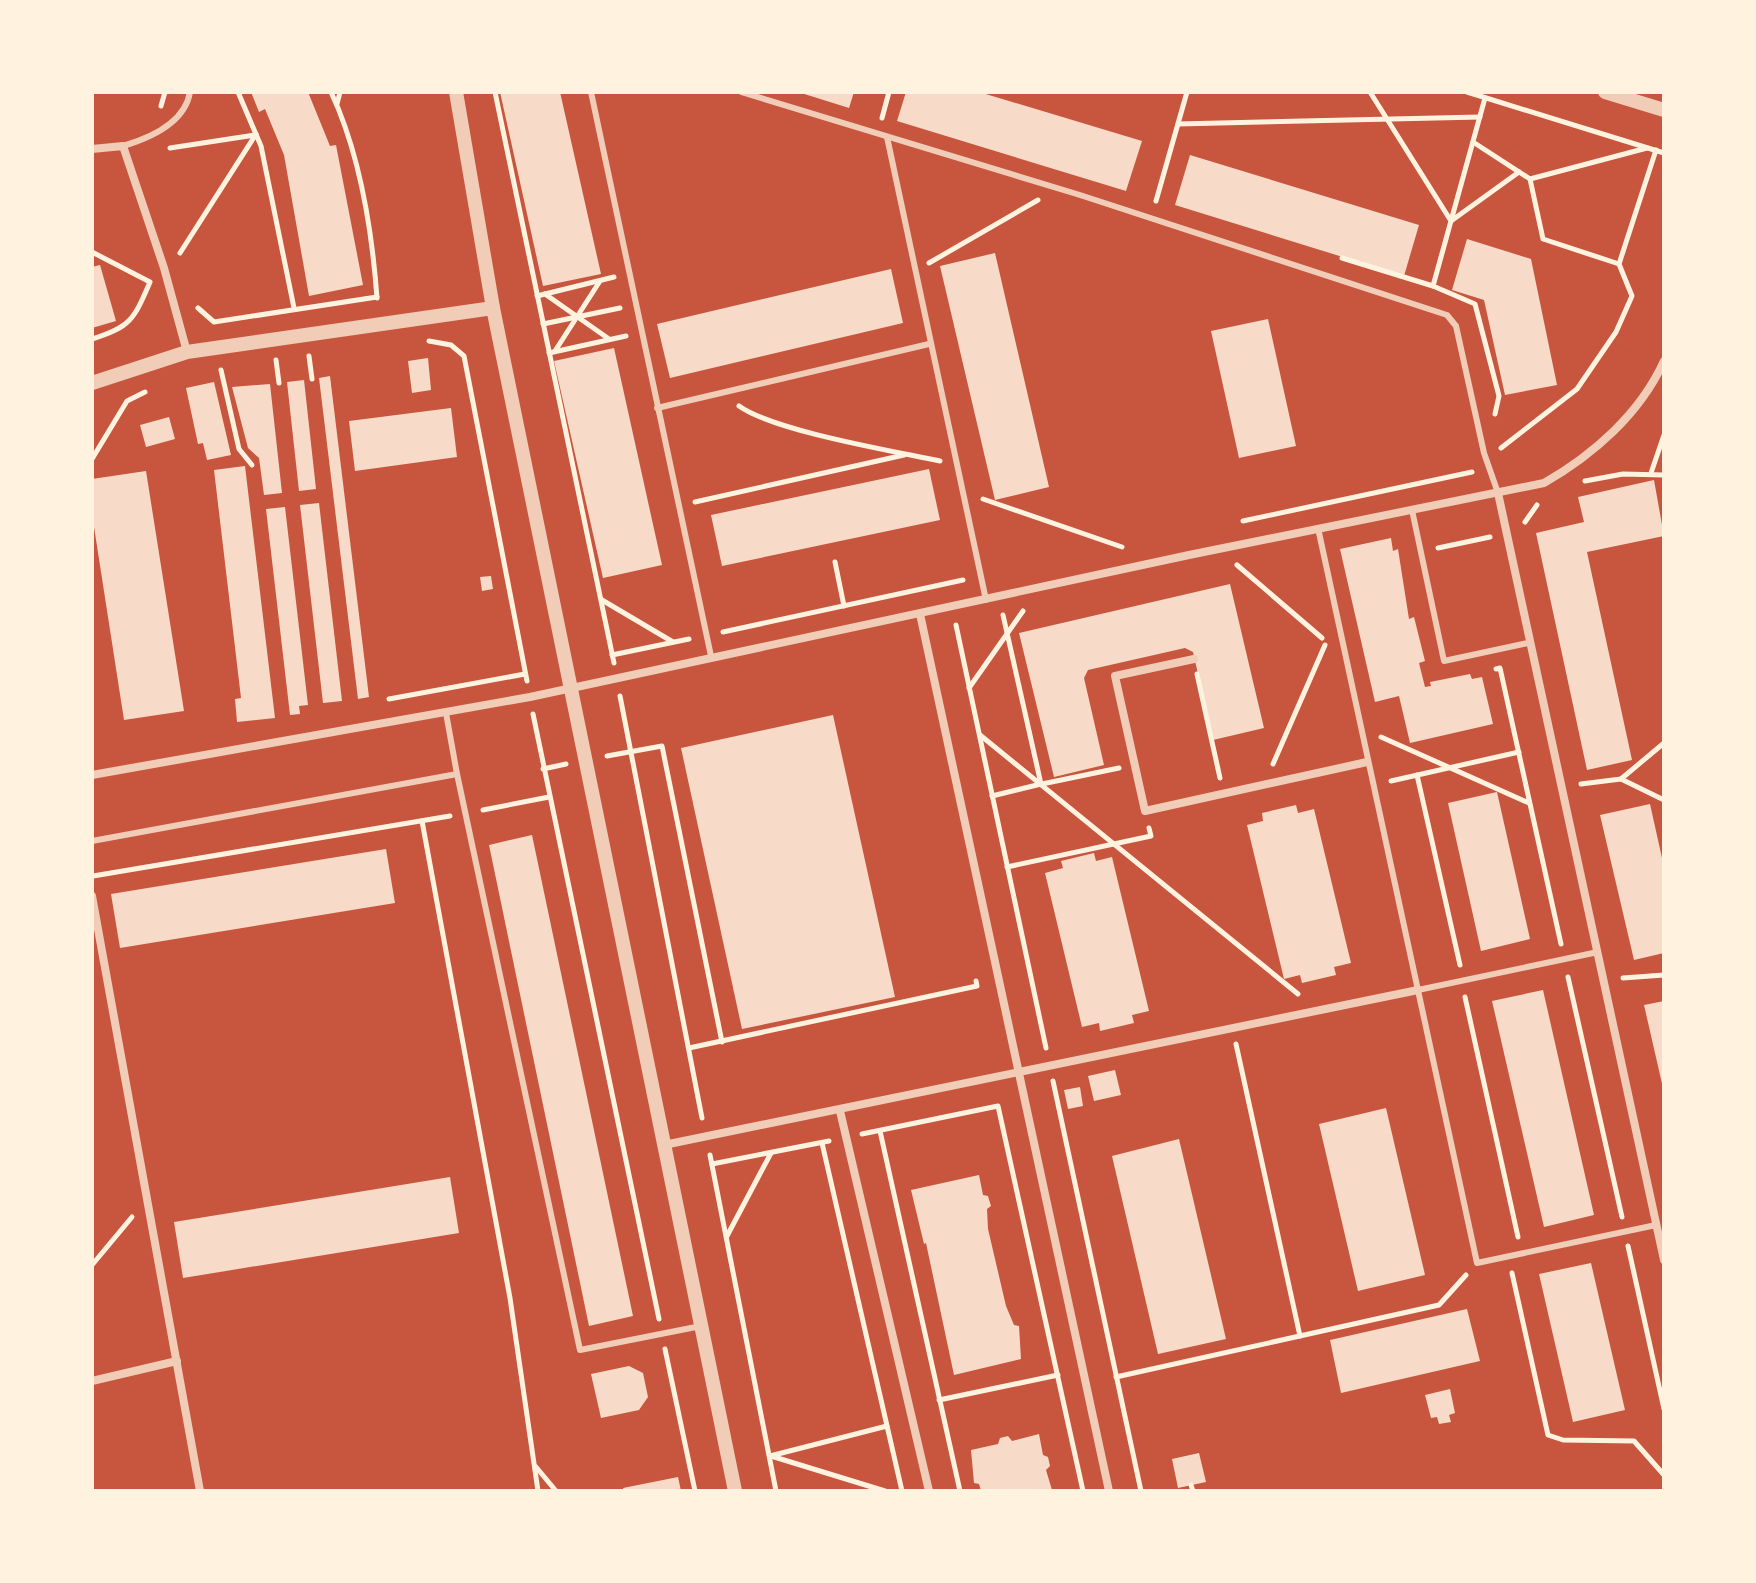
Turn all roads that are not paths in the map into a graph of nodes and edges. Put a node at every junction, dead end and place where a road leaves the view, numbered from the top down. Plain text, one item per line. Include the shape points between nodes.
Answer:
1 (190, 92) edge
2 (456, 92) edge
3 (591, 92) edge
4 (741, 92) edge
5 (1605, 92) edge
6 (1664, 110) edge
7 (887, 137) junction
8 (92, 149) edge
9 (125, 151) junction
10 (493, 308) junction
11 (929, 344) junction
12 (187, 352) junction
13 (1664, 361) edge
14 (92, 383) edge
15 (657, 408) junction
16 (1498, 493) junction
17 (1412, 510) junction
18 (1318, 528) junction
19 (986, 600) junction
20 (920, 614) junction
21 (1528, 643) junction
22 (711, 656) junction
23 (1194, 659) road end
24 (571, 688) junction
25 (446, 713) junction
26 (1367, 762) junction
27 (457, 774) junction
28 (92, 775) edge
29 (92, 841) edge
30 (92, 896) edge
31 (1598, 952) junction
32 (1418, 990) junction
33 (1017, 1074) junction
34 (840, 1111) junction
35 (663, 1145) junction
36 (1656, 1225) junction
37 (1664, 1260) edge
38 (701, 1326) junction
39 (177, 1361) junction
40 (92, 1381) edge
41 (200, 1491) edge
42 (735, 1491) edge
43 (929, 1491) edge
44 (1109, 1491) edge

1 - 9 lane via 184,108 168,124
2 - 10 street
3 - 15 lane
4 - 7 lane
5 - 6 street
7 - 11 lane
7 - 16 lane via 1447,315 1456,326
8 - 9 street
9 - 12 street
10 - 12 street
10 - 24 street
11 - 15 lane
11 - 19 lane
12 - 14 street
13 - 16 street via 1634,409 1577,461 1544,483
15 - 22 lane
16 - 17 street
16 - 21 street
17 - 18 street
17 - 21 lane via 1444,661
18 - 19 street
18 - 26 lane
19 - 20 street
20 - 22 street
20 - 33 street
21 - 31 street
22 - 24 street
23 - 26 street via 1115,676 1145,811
24 - 25 street
24 - 35 street
25 - 27 lane
25 - 28 street
26 - 32 lane
27 - 29 lane
27 - 38 lane via 580,1350
30 - 39 street
31 - 32 lane
31 - 36 street
32 - 33 street
32 - 36 lane via 1477,1263
33 - 34 street
33 - 44 street
34 - 35 street
34 - 43 street
35 - 38 street
36 - 37 street
38 - 42 street
39 - 40 street
39 - 41 street

